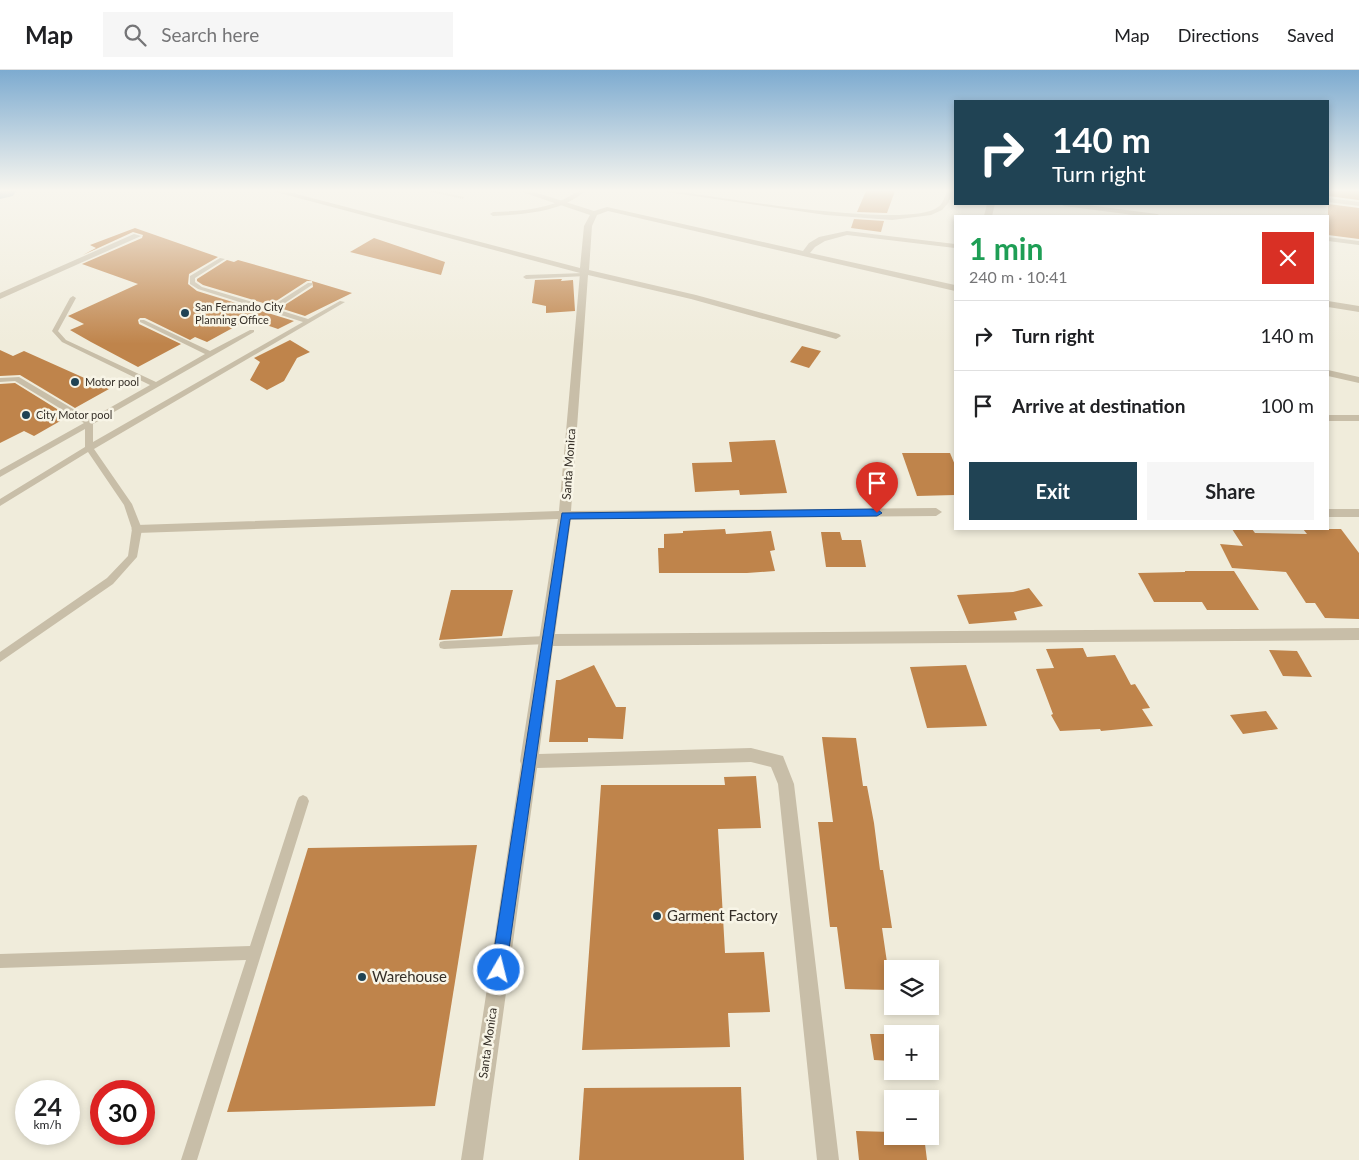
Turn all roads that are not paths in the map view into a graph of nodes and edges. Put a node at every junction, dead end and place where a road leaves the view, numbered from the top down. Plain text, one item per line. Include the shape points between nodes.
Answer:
1 (124, 242) edge
2 (465, 242) edge
3 (587, 242) edge
4 (752, 242) edge
5 (816, 242) edge
6 (921, 242) edge
7 (954, 246) edge
8 (805, 254) junction
9 (222, 259) dead end
10 (585, 274) junction
11 (526, 277) dead end
12 (310, 284) dead end
13 (954, 288) edge
14 (0, 296) edge
15 (74, 298) dead end
16 (342, 302) dead end
17 (1329, 304) edge
18 (1359, 309) edge
19 (270, 310) junction
20 (142, 321) dead end
21 (308, 321) junction
22 (252, 331) dead end
23 (836, 336) dead end
24 (210, 354) junction
25 (1329, 373) edge
26 (0, 380) edge
27 (1359, 380) edge
28 (154, 384) junction
29 (1329, 418) edge
30 (1359, 418) edge
31 (89, 422) junction
32 (89, 448) junction
33 (0, 474) edge
34 (0, 503) edge
35 (936, 512) dead end
36 (1329, 513) edge
37 (1359, 513) edge
38 (565, 515) junction
39 (137, 530) junction
40 (1359, 634) edge
41 (546, 640) junction
42 (444, 645) dead end
43 (0, 658) edge
44 (528, 761) junction
45 (304, 801) dead end
46 (255, 953) junction
47 (0, 961) edge
48 (188, 1160) edge
49 (472, 1160) edge
50 (828, 1160) edge

1 - 14 street
2 - 10 street
3 - 10 street, Santa Monica
4 - 8 street
5 - 8 street
6 - 7 street
8 - 13 street
9 - 19 lane via 192,277 192,283
10 - 11 lane
10 - 23 street via 674,292
10 - 38 street, Santa Monica
12 - 19 lane
15 - 28 lane via 56,331 58,336
16 - 21 lane
17 - 18 street
19 - 21 lane
20 - 24 lane
21 - 32 lane
22 - 24 lane
24 - 28 lane
25 - 27 street
26 - 31 lane via 16,380
28 - 31 lane
29 - 30 street
31 - 32 lane
31 - 33 lane
32 - 34 lane
32 - 39 lane via 128,504
35 - 38 street
36 - 37 street
38 - 39 street
38 - 41 street, Santa Monica
39 - 43 lane via 132,557 110,582
40 - 41 street
41 - 42 lane
41 - 44 street, Santa Monica
44 - 49 street, Santa Monica
44 - 50 street via 751,755 778,761 786,784
45 - 46 lane
46 - 47 lane
46 - 48 lane

